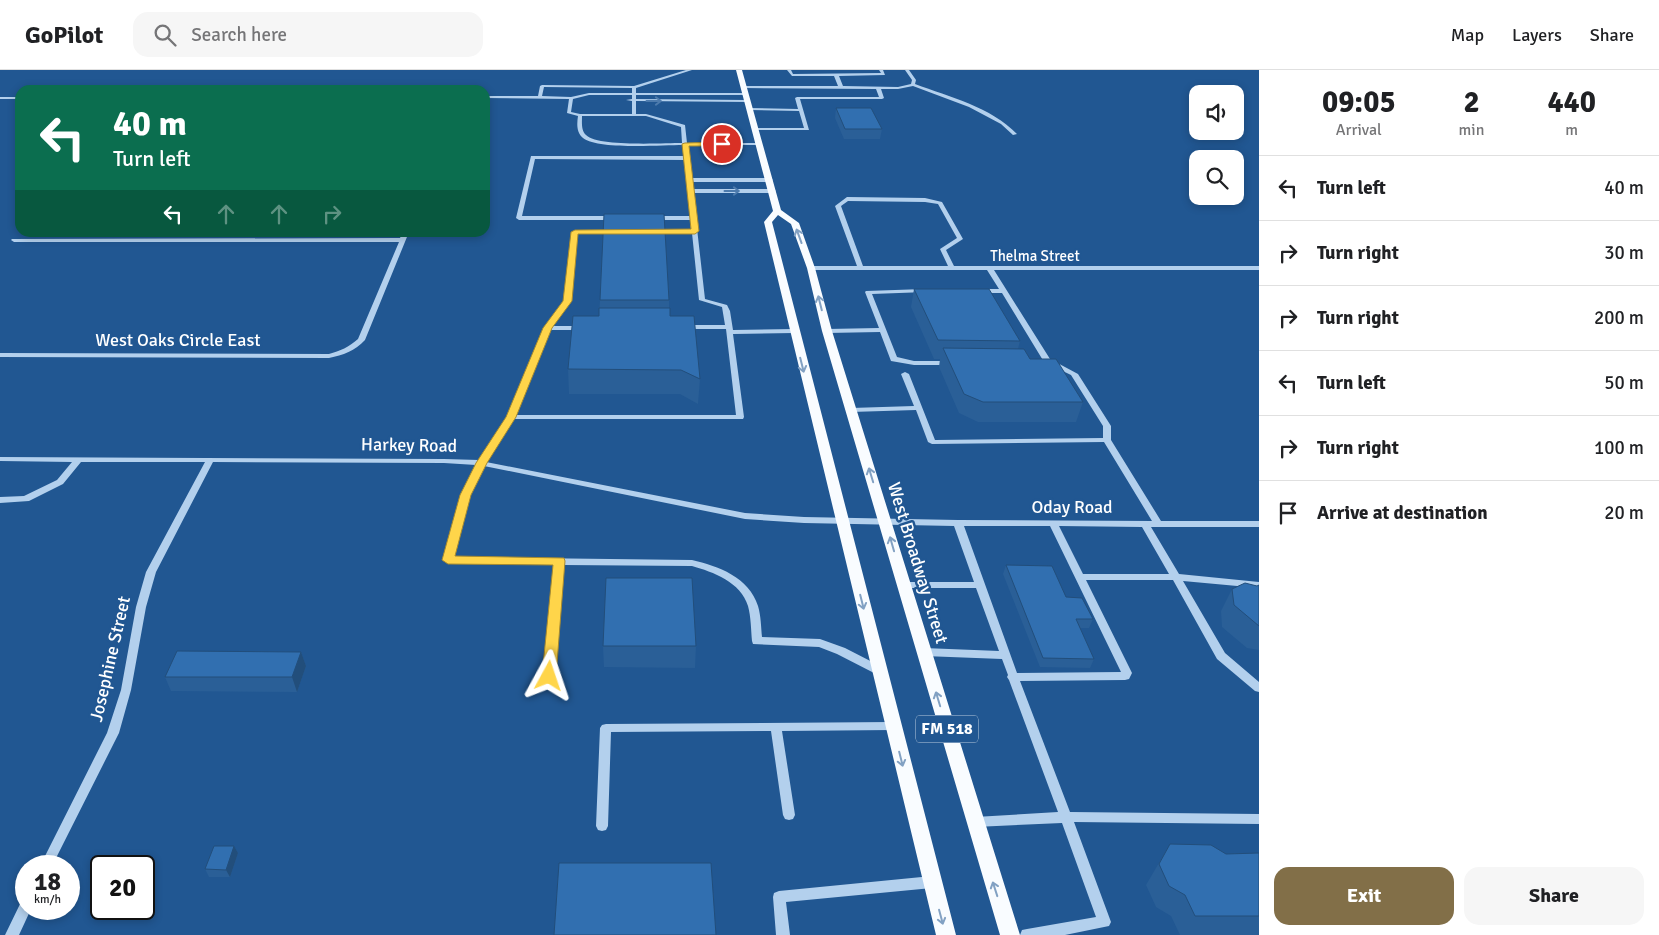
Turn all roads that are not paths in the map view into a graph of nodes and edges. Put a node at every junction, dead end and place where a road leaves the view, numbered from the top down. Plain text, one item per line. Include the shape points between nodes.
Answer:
1 (690, 70) edge
2 (739, 70) edge
3 (789, 70) edge
4 (881, 70) edge
5 (907, 70) edge
6 (836, 75) junction
7 (913, 85) junction
8 (634, 87) junction
9 (841, 88) junction
10 (878, 88) junction
11 (633, 94) junction
12 (746, 94) junction
13 (540, 97) junction
14 (0, 98) edge
15 (15, 98) edge
16 (490, 98) edge
17 (571, 98) junction
18 (590, 100) dead end
19 (625, 100) dead end
20 (633, 100) junction
21 (750, 109) junction
22 (800, 110) junction
23 (580, 115) junction
24 (634, 115) junction
25 (755, 129) junction
26 (1015, 134) dead end
27 (685, 144) junction
28 (760, 144) junction
29 (687, 158) junction
30 (689, 180) junction
31 (770, 180) junction
32 (690, 191) junction
33 (773, 191) junction
34 (777, 211) junction
35 (625, 218) edge
36 (645, 218) edge
37 (693, 218) junction
38 (695, 231) junction
39 (621, 232) edge
40 (649, 232) edge
41 (404, 237) edge
42 (14, 240) dead end
43 (402, 240) junction
44 (811, 268) junction
45 (1259, 268) edge
46 (861, 269) junction
47 (952, 269) junction
48 (990, 269) junction
49 (936, 291) edge
50 (975, 291) edge
51 (1004, 291) junction
52 (547, 328) junction
53 (586, 328) edge
54 (681, 328) edge
55 (729, 330) junction
56 (883, 330) junction
57 (794, 331) junction
58 (827, 331) junction
59 (0, 355) edge
60 (961, 364) edge
61 (1036, 364) edge
62 (1055, 364) junction
63 (904, 374) dead end
64 (918, 408) junction
65 (851, 410) junction
66 (511, 417) junction
67 (1107, 440) junction
68 (0, 459) edge
69 (79, 459) junction
70 (210, 460) junction
71 (481, 463) junction
72 (0, 500) edge
73 (842, 521) junction
74 (886, 522) junction
75 (958, 523) junction
76 (1053, 524) junction
77 (1145, 524) junction
78 (1158, 524) junction
79 (1259, 524) edge
80 (559, 561) junction
81 (1080, 577) junction
82 (1176, 577) junction
83 (1259, 584) edge
84 (904, 585) junction
85 (979, 585) junction
86 (924, 652) junction
87 (1004, 654) junction
88 (880, 671) junction
89 (549, 676) dead end
90 (1012, 677) junction
91 (1259, 688) edge
92 (893, 726) junction
93 (776, 728) junction
94 (789, 815) dead end
95 (1067, 817) junction
96 (1259, 819) edge
97 (975, 822) junction
98 (602, 826) dead end
99 (52, 855) edge
100 (932, 882) junction
101 (19, 920) edge
102 (12, 935) edge
103 (783, 935) edge
104 (946, 935) edge
105 (1010, 935) edge
106 (1027, 935) edge

1 - 8 street
2 - 12 main road, FM 518
3 - 6 street via 792,75
4 - 6 street via 884,74
5 - 7 street via 914,80
6 - 9 street
7 - 10 street
7 - 26 street via 971,106 1003,123
8 - 11 street
8 - 13 street via 542,86
9 - 10 street
9 - 12 street
10 - 22 street via 882,98 797,98
11 - 12 street
11 - 17 street via 588,94
11 - 20 street
20 -> 12 street
12 - 21 main road, FM 518
13 - 16 street
13 - 17 street
14 - 15 street
17 - 18 street
17 - 23 street via 569,113
19 - 20 street
20 - 24 street
21 - 22 street
21 - 25 main road, FM 518
22 - 25 street via 806,129
23 - 24 street
23 - 27 street via 580,133 598,142
24 - 27 street via 646,115 683,126
25 - 28 main road, FM 518
27 - 28 street
27 - 29 street
28 - 31 main road, FM 518
29 - 30 street
29 - 35 street via 533,157 519,218
30 - 31 street
30 - 32 street
31 - 33 main road, FM 518
32 -> 33 street
32 - 37 street
33 - 34 main road, FM 518
44 -> 34 main road, West Broadway Street / FM 518 via 795,224
34 - 57 main road, FM 518 via 768,222
36 - 37 street
37 - 38 street
38 - 40 lane
38 - 55 street via 702,300 725,306
39 - 52 lane via 575,232 567,301
41 - 43 street
42 - 43 street
43 - 59 street, West Oaks Circle East via 361,340 341,353 329,356
44 - 46 street, Thelma Street
58 -> 44 main road, West Broadway Street / FM 518
45 - 48 street, Thelma Street
46 - 47 street, Thelma Street
46 - 47 street via 838,206 846,200 925,200 940,204 960,239 943,249
47 - 48 street, Thelma Street
48 - 51 street
49 - 56 street via 868,292
50 - 51 street
51 - 62 street via 1047,360
52 - 53 street
52 - 66 lane
54 - 55 street
55 - 57 street
55 - 66 street via 740,417
56 - 58 street
56 - 60 street via 894,359 914,363
57 -> 73 main road, FM 518
58 - 65 main road, West Broadway Street / FM 518
61 - 62 street
62 - 67 street via 1074,374 1108,426
63 - 64 street
64 - 65 street
64 - 67 street via 932,442
74 -> 65 main road, West Broadway Street / FM 518
66 - 71 lane
67 - 78 street
68 - 69 street, Harkey Road
69 - 70 street, Harkey Road
69 - 72 street via 60,482 26,499
70 - 71 street, Harkey Road
70 - 99 street, Josephine Street via 150,572 126,690 113,733
71 - 73 street, Harkey Road via 745,516
71 - 80 street via 465,495 448,560
73 - 74 street, Harkey Road
73 -> 88 main road, FM 518
74 - 75 street, Oday Road
84 -> 74 main road, West Broadway Street / FM 518
75 - 76 street, Oday Road
75 - 85 street
76 - 77 street, Oday Road
76 - 81 street
77 - 78 street, Oday Road
77 - 82 street
78 - 79 street, Oday Road
80 - 88 street via 692,563 710,567 745,591 752,605 757,641 820,643
80 - 89 street
81 - 82 street
81 - 90 lane via 1127,673 1125,676
82 - 83 street
82 - 91 street via 1221,656
84 - 85 street
84 - 86 main road, West Broadway Street / FM 518
85 - 87 street
86 - 87 street
97 -> 86 main road, West Broadway Street / FM 518
87 - 90 street
88 - 92 main road, FM 518
90 - 95 street
92 - 93 street
92 -> 100 main road, FM 518
93 - 94 street
93 - 98 street via 606,728
95 - 96 lane
95 - 97 lane
95 - 106 street via 1104,922
105 -> 97 main road, West Broadway Street / FM 518
100 - 103 street via 779,897
100 -> 104 main road, FM 518
101 - 102 street

